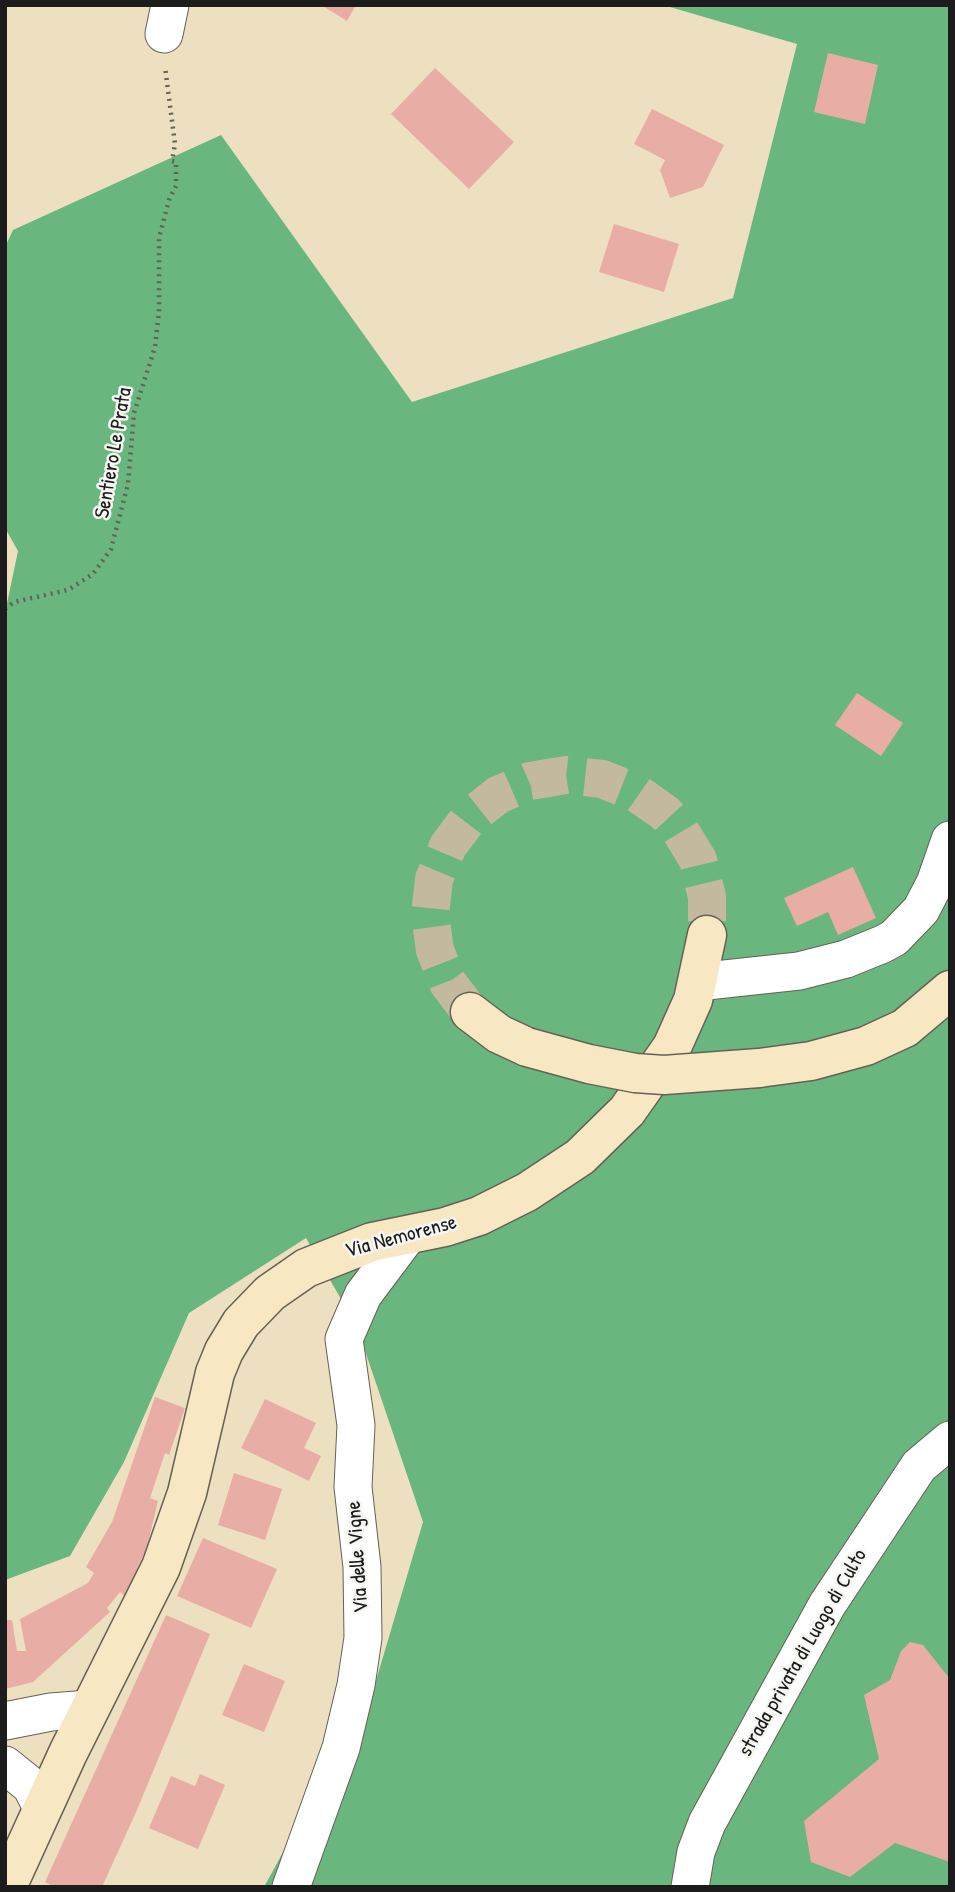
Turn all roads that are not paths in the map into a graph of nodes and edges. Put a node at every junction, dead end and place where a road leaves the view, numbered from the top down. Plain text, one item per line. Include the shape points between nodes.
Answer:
1 (950, 840) edge
2 (706, 935) tunnel mouth
3 (697, 982) junction
4 (950, 990) edge
5 (478, 1019) tunnel mouth
6 (408, 1235) junction
7 (950, 1440) edge
8 (89, 1710) junction
9 (14, 1719) edge
10 (5, 1759) edge
11 (5, 1765) edge
12 (42, 1808) junction
13 (7, 1887) edge
14 (291, 1887) edge
15 (690, 1887) edge

1 - 3 street via 921,910 883,944 806,969
2 - 3 main road, Via Nemorense
3 - 6 main road, Via Nemorense via 683,1024 663,1062 627,1111 580,1157 502,1206
4 - 5 main road, bridge via 905,1028 866,1046 811,1061 664,1074 589,1065 527,1047
6 - 8 main road, Via Nemorense via 354,1248 306,1268 270,1293 241,1323 215,1373 187,1493 169,1547
6 - 14 street, Via delle Vigne via 363,1295 344,1339 356,1425 352,1470 363,1578 362,1654 333,1774
7 - 15 street, strada privata di Luogo di Culto via 919,1466 827,1605 707,1823
8 - 9 street
8 - 12 main road, Via Nemorense
9 - 10 street
11 - 12 street via 31,1786
12 - 13 main road, Via Nemorense

